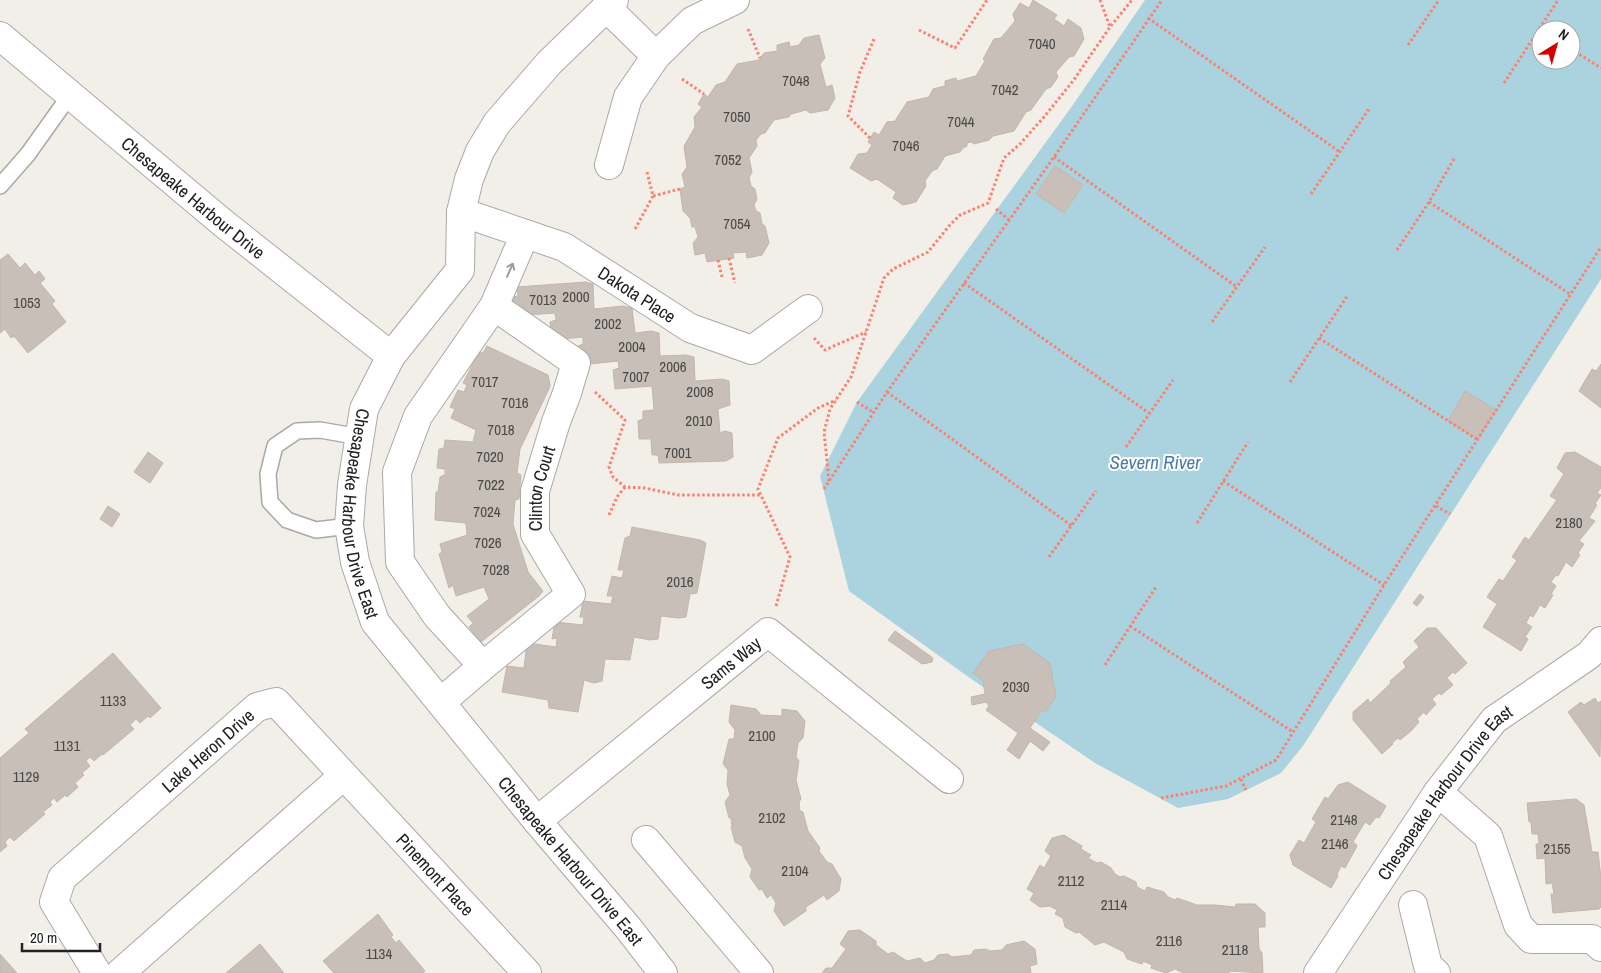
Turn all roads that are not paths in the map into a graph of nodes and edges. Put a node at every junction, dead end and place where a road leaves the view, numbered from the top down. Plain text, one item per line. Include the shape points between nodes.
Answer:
1 (735, 0) edge
2 (610, 4) edge
3 (0, 36) edge
4 (656, 56) junction
5 (70, 95) junction
6 (609, 165) dead end
7 (0, 186) edge
8 (461, 212) junction
9 (525, 234) junction
10 (494, 306) junction
11 (802, 314) road end
12 (391, 356) junction
13 (360, 437) junction
14 (349, 526) junction
15 (1601, 641) edge
16 (483, 666) junction
17 (441, 702) junction
18 (343, 776) junction
19 (949, 779) dead end
20 (1438, 792) junction
21 (537, 822) junction
22 (646, 840) dead end
23 (1413, 905) dead end
24 (1601, 947) edge
25 (748, 969) edge
26 (97, 973) edge
27 (120, 973) edge
28 (527, 973) edge
29 (663, 973) edge
30 (1318, 973) edge
31 (1436, 973) edge

1 - 4 street via 692,21
2 - 4 street
2 - 8 street, Chesapeake Harbour Drive East via 549,64 497,123 480,151
3 - 5 street, Chesapeake Harbour Drive
4 - 6 street via 628,97
5 - 7 lane via 28,154
5 - 12 street, Chesapeake Harbour Drive via 223,223
8 - 9 street, Dakota Place
8 - 12 street, Chesapeake Harbour Drive East via 460,270
10 -> 9 street, Chesapeake Harbour Drive East
9 - 11 street, Dakota Place via 564,247 690,328 752,350
10 - 16 street, Chesapeake Harbour Drive East via 418,416 397,472 400,562 438,616
10 - 16 street, Clinton Court via 576,363 535,491 535,534 571,594
12 - 13 street, Chesapeake Harbour Drive East via 364,409
13 - 14 street, Chesapeake Harbour Drive East
13 - 14 lane via 320,430 297,430 275,446 268,474 270,502 287,520 316,530
14 - 17 street, Chesapeake Harbour Drive East via 355,562 376,622
15 - 20 street, Chesapeake Harbour Drive East via 1589,655 1494,720
16 - 17 street
17 - 21 street, Chesapeake Harbour Drive East
18 - 26 street, Lake Heron Drive via 276,702 257,707 62,878 54,902
18 - 27 street
18 - 28 street, Pinemont Place
19 - 21 street, Sams Way via 768,632
20 - 24 street via 1488,836 1518,925 1531,939 1592,939
20 - 30 street, Chesapeake Harbour Drive East
21 - 29 street, Chesapeake Harbour Drive East
22 - 25 street
23 - 31 street via 1428,966

